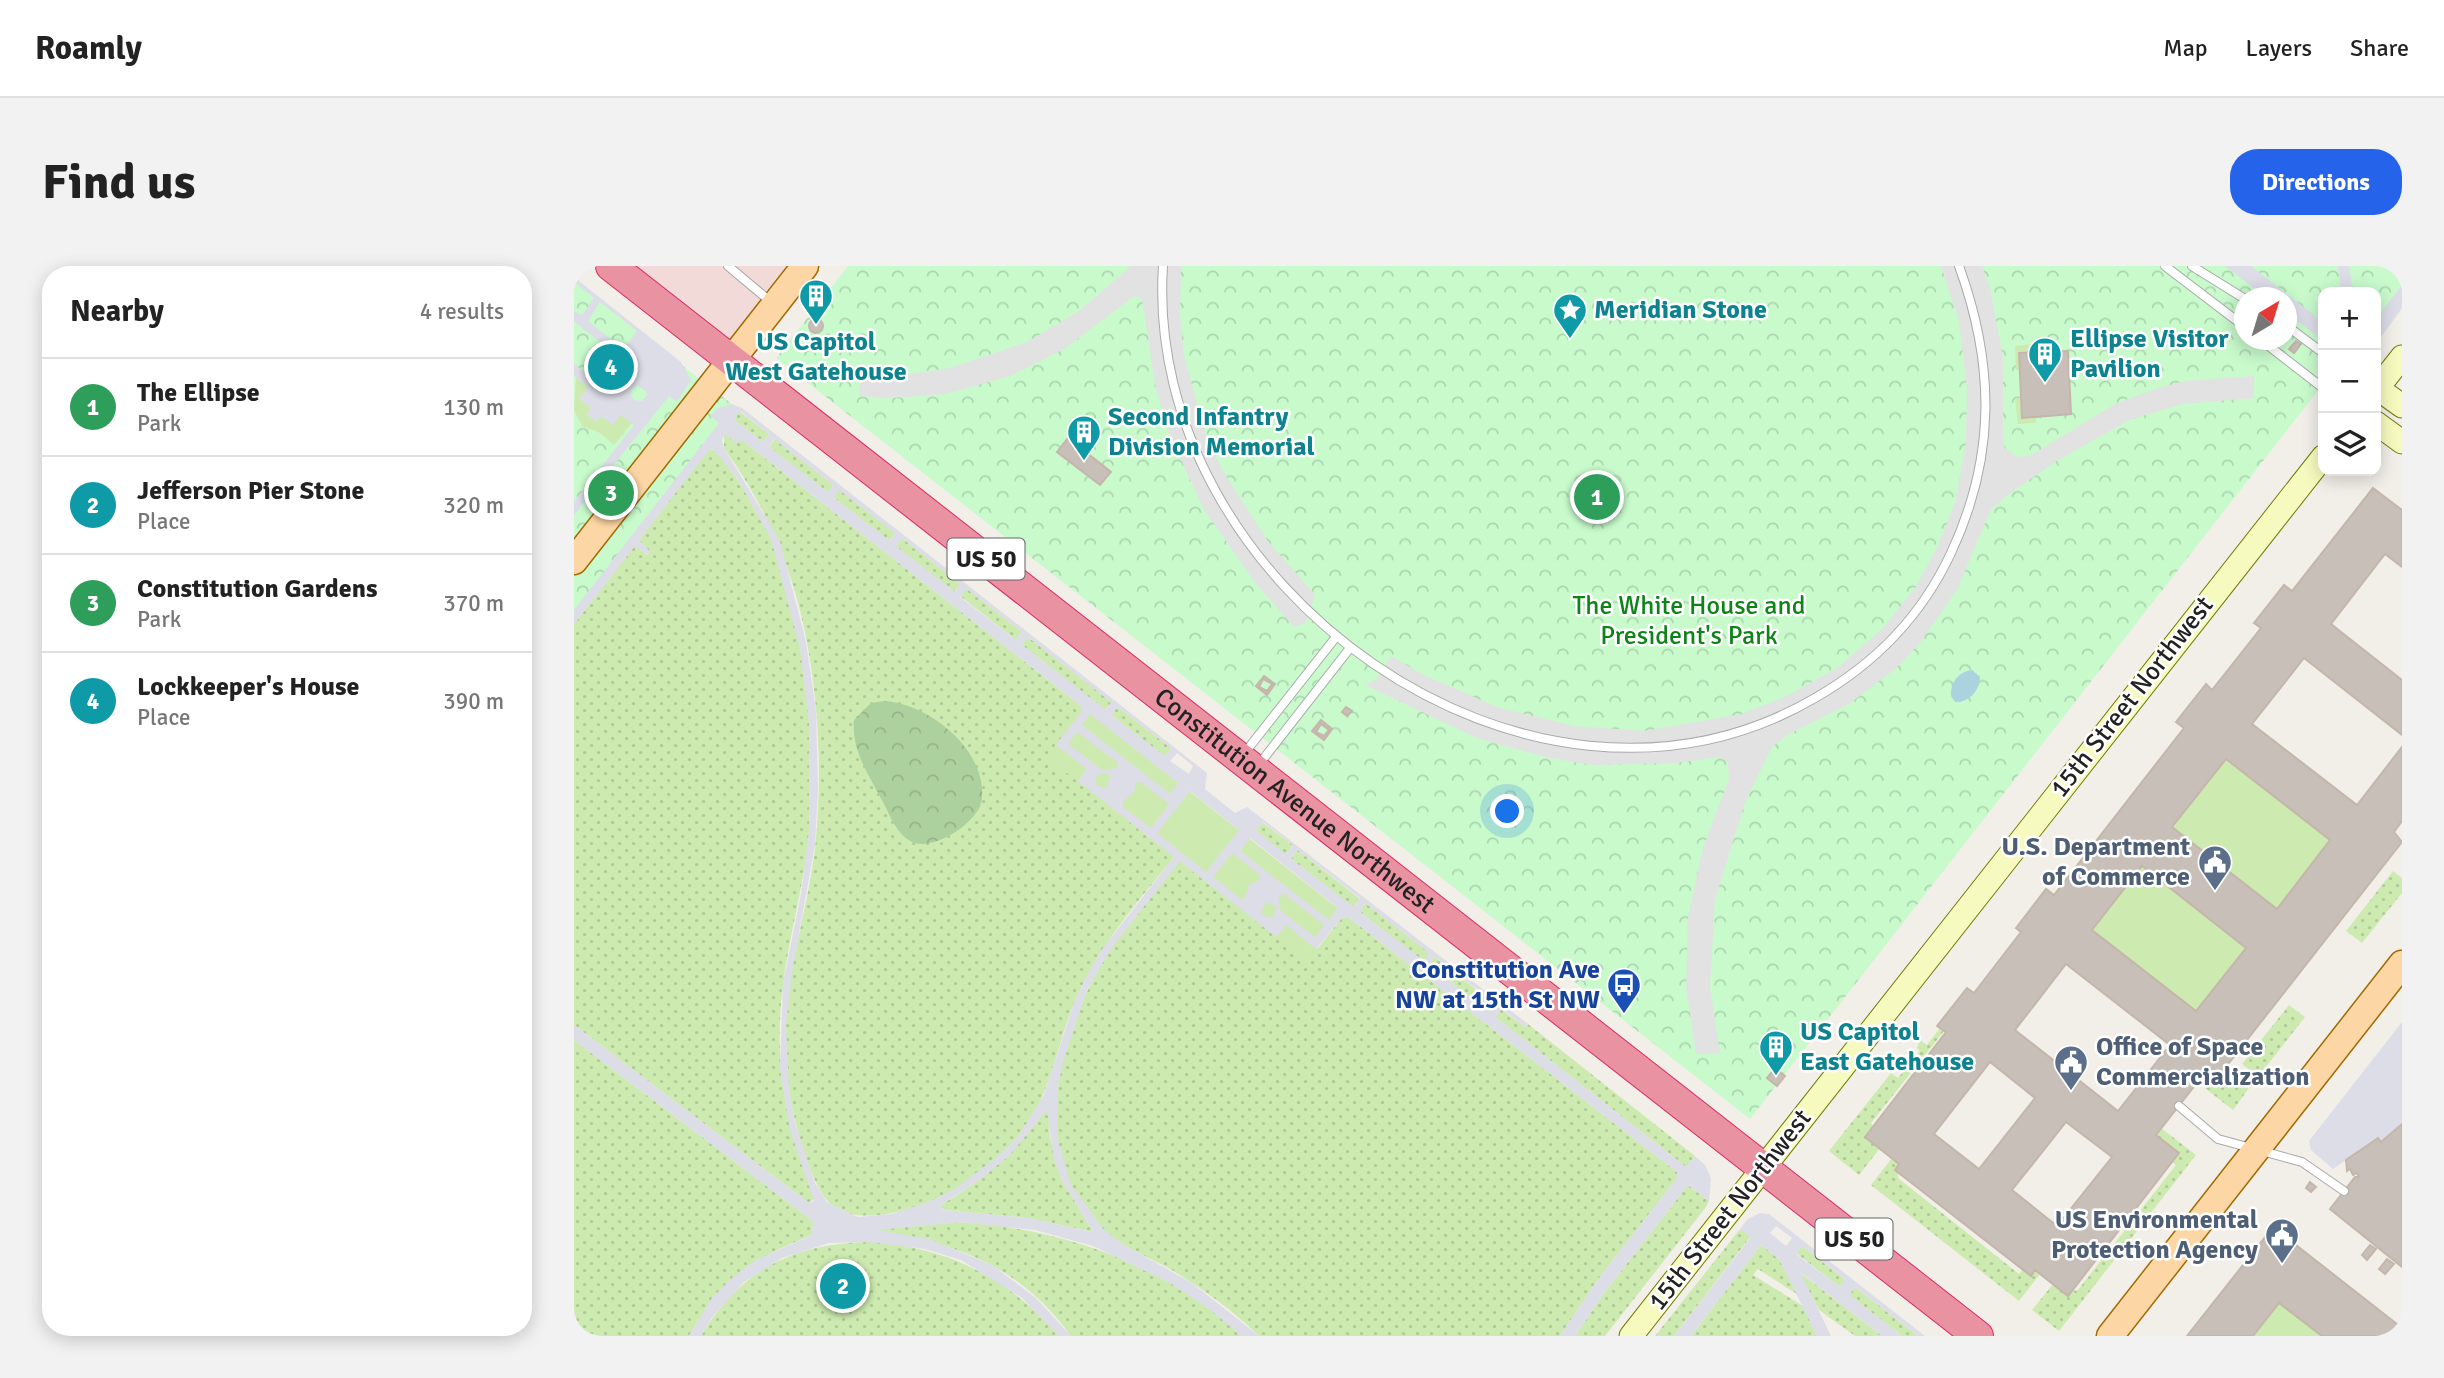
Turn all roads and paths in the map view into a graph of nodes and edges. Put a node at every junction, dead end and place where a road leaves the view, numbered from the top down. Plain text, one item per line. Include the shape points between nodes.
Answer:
1 (611, 266) edge
2 (727, 266) edge
3 (805, 266) edge
4 (1163, 266) edge
5 (1959, 266) edge
6 (2165, 266) edge
7 (2192, 266) edge
8 (2234, 292) edge
9 (774, 305) junction
10 (2234, 319) edge
11 (2297, 334) edge
12 (2274, 350) edge
13 (2319, 350) edge
14 (2402, 357) edge
15 (731, 360) junction
16 (2381, 383) edge
17 (2318, 384) edge
18 (2381, 392) edge
19 (2402, 406) edge
20 (2381, 427) edge
21 (2402, 442) edge
22 (2318, 463) edge
23 (574, 561) edge
24 (1336, 637) junction
25 (1350, 648) junction
26 (1248, 763) junction
27 (2402, 964) edge
28 (2179, 1106) dead end
29 (2257, 1150) junction
30 (1763, 1168) junction
31 (2344, 1191) dead end
32 (1631, 1336) edge
33 (1978, 1336) edge
34 (2110, 1336) edge

1 - 15 highway, Constitution Avenue Northwest / US 50
2 - 9 lane
3 - 9 main road
4 - 24 lane via 1162,311 1169,369 1201,465 1255,554
5 - 25 lane via 1983,359 1985,430 1978,484 1945,565 1913,616 1874,659 1826,692 1780,718 1734,734 1682,744 1594,745 1525,732 1447,705 1381,671
6 - 10 lane
7 - 8 lane
9 - 15 main road
11 - 13 lane
12 - 17 lane
14 - 16 main road
15 - 23 main road
15 - 26 highway, Constitution Avenue Northwest / US 50
18 - 19 main road
20 - 21 main road
22 - 30 main road, 15th Street Northwest
24 - 25 lane
24 - 26 lane
25 - 26 lane
26 - 30 highway, Constitution Avenue Northwest / US 50
27 - 29 main road
28 - 29 lane via 2218,1139
29 - 31 lane via 2302,1162
29 - 34 main road
30 - 32 main road, 15th Street Northwest
30 - 33 highway, Constitution Avenue Northwest / US 50

